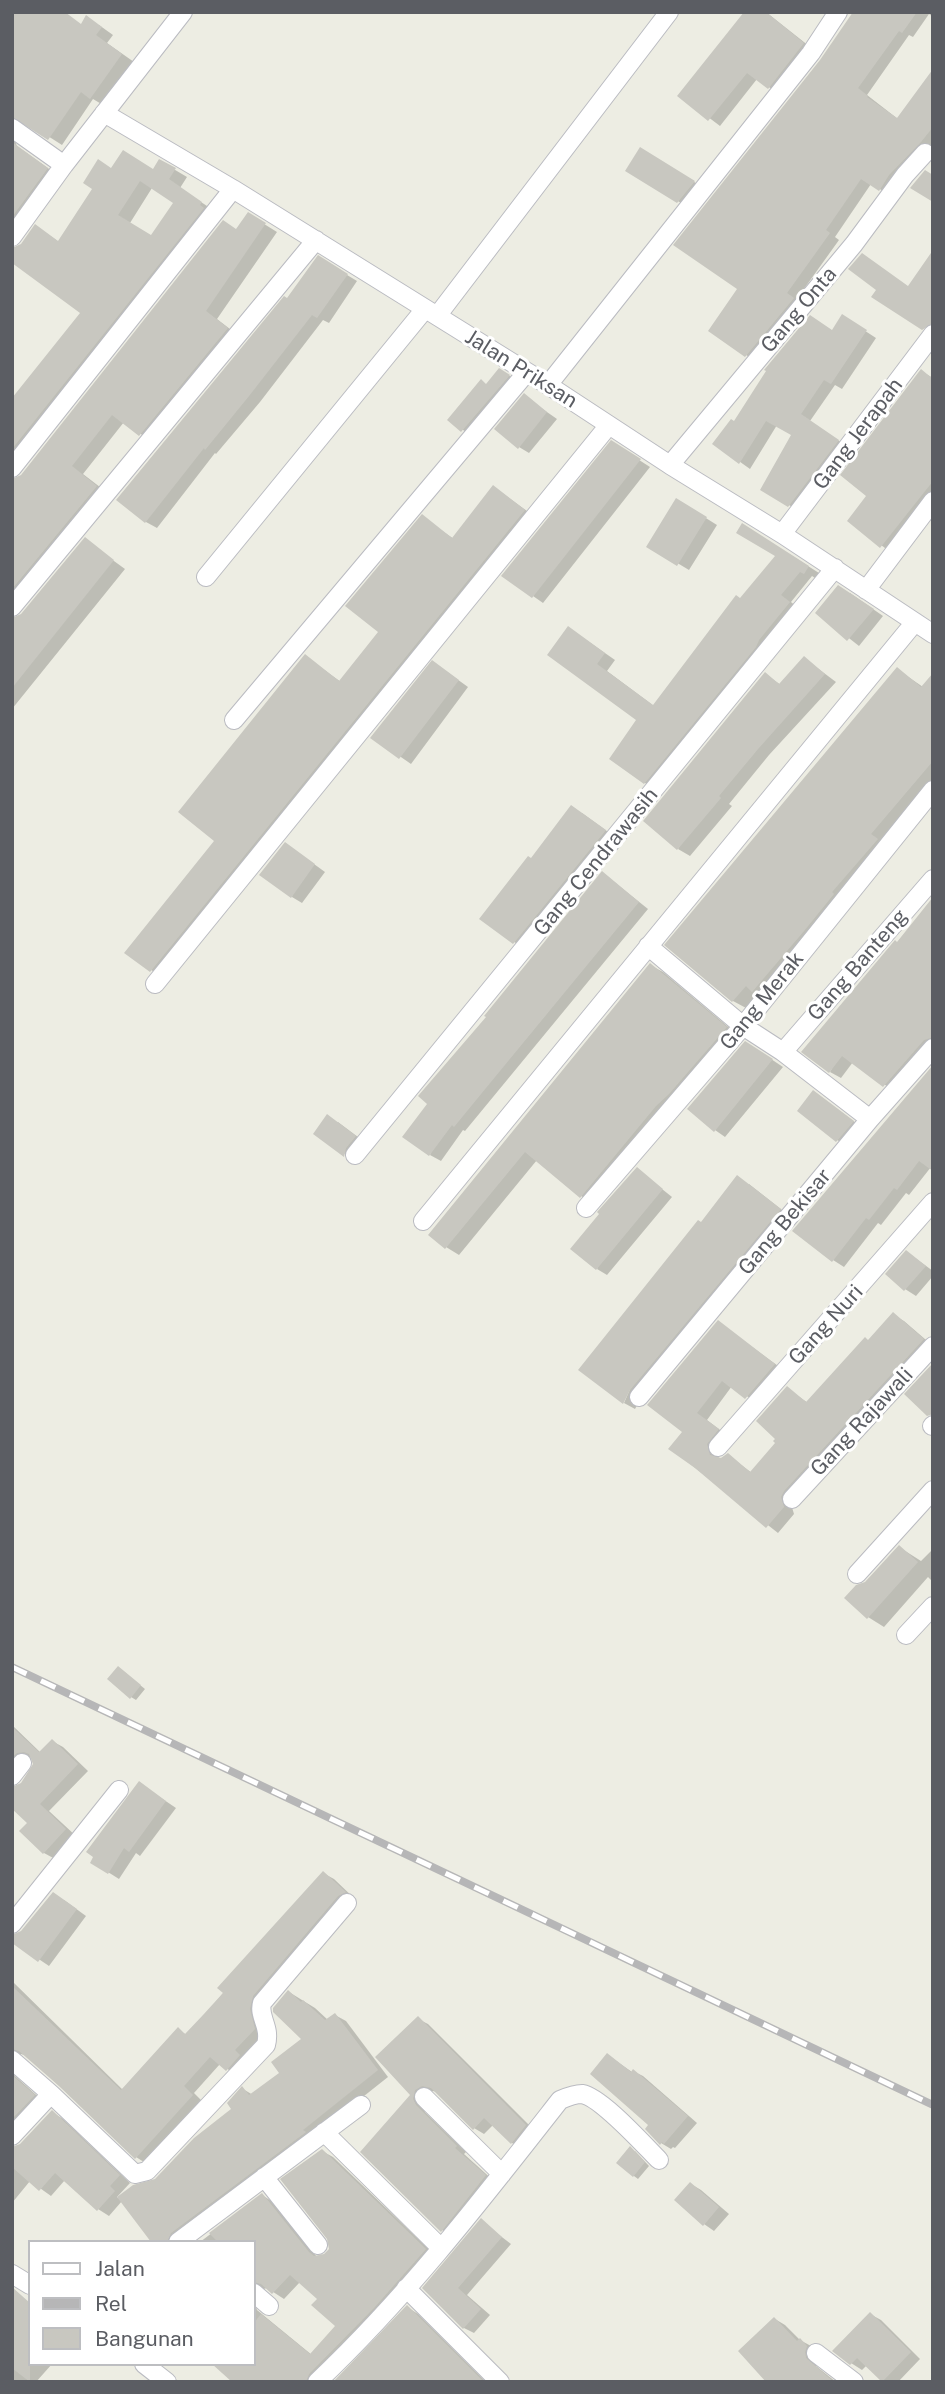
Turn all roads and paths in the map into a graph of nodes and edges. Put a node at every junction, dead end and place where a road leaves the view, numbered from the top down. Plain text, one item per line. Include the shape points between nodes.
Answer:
1 (183, 12) edge
2 (670, 12) edge
3 (838, 12) edge
4 (104, 113) junction
5 (12, 128) edge
6 (925, 153) dead end
7 (64, 165) junction
8 (233, 189) junction
9 (12, 237) edge
10 (316, 240) junction
11 (431, 312) junction
12 (933, 334) edge
13 (527, 372) junction
14 (548, 385) junction
15 (609, 425) junction
16 (670, 465) junction
17 (12, 468) edge
18 (933, 501) edge
19 (782, 534) junction
20 (835, 568) junction
21 (206, 577) dead end
22 (866, 590) junction
23 (12, 607) edge
24 (915, 622) junction
25 (933, 634) edge
26 (234, 720) dead end
27 (933, 790) edge
28 (933, 879) edge
29 (648, 946) junction
30 (155, 985) dead end
31 (743, 1026) junction
32 (933, 1048) edge
33 (783, 1052) junction
34 (870, 1119) junction
35 (355, 1155) dead end
36 (933, 1202) edge
37 (586, 1208) dead end
38 (423, 1221) dead end
39 (933, 1346) edge
40 (639, 1397) dead end
41 (718, 1447) dead end
42 (933, 1490) edge
43 (792, 1499) dead end
44 (857, 1574) dead end
45 (933, 1606) edge
46 (906, 1635) dead end
47 (119, 1790) dead end
48 (347, 1903) dead end
49 (12, 1924) edge
50 (12, 2060) edge
51 (51, 2094) junction
52 (424, 2097) dead end
53 (361, 2105) dead end
54 (324, 2132) junction
55 (12, 2136) edge
56 (659, 2160) dead end
57 (502, 2174) junction
58 (264, 2177) junction
59 (187, 2239) edge
60 (318, 2245) dead end
61 (441, 2248) junction
62 (12, 2274) edge
63 (28, 2284) edge
64 (405, 2288) junction
65 (256, 2295) edge
66 (269, 2306) dead end
67 (816, 2353) dead end
68 (147, 2366) edge
69 (167, 2382) edge
70 (317, 2382) edge
71 (500, 2382) edge
72 (854, 2382) edge

1 - 4 street
2 - 11 street
3 - 14 street via 811,53
4 - 7 street
4 - 8 street, Jalan Priksan
5 - 7 street
6 - 16 street, Gang Onta
7 - 9 street
8 - 10 street, Jalan Priksan
8 - 17 street
10 - 11 street, Jalan Priksan
10 - 23 street
11 - 13 street, Jalan Priksan
11 - 21 street
12 - 19 street, Gang Jerapah
13 - 14 street, Jalan Priksan
13 - 26 street
14 - 15 street, Jalan Priksan
15 - 16 street, Jalan Priksan
15 - 30 street
16 - 19 street, Jalan Priksan
18 - 22 street
19 - 20 street, Jalan Priksan
20 - 22 street, Jalan Priksan
20 - 35 street, Gang Cendrawasih
22 - 24 street, Jalan Priksan
24 - 25 street, Jalan Priksan
24 - 29 street
27 - 31 street, Gang Merak
28 - 33 street, Gang Banteng
29 - 31 street
29 - 38 street
31 - 33 street
31 - 37 street, Gang Merak
32 - 34 street, Gang Bekisar
33 - 34 street
34 - 40 street, Gang Bekisar
36 - 41 street, Gang Nuri
39 - 43 street, Gang Rajawali
42 - 44 street
45 - 46 street
47 - 49 street
48 - 51 street via 262,2003 260,2010 269,2030 266,2045 147,2171 135,2174
50 - 51 street
51 - 55 street
52 - 57 street
53 - 54 street
54 - 58 street
54 - 61 street
56 - 57 street via 585,2094 560,2100
57 - 61 street
58 - 59 street
58 - 60 street
61 - 64 street
62 - 63 street
64 - 70 street
64 - 71 street
65 - 66 street
67 - 72 street
68 - 69 street

